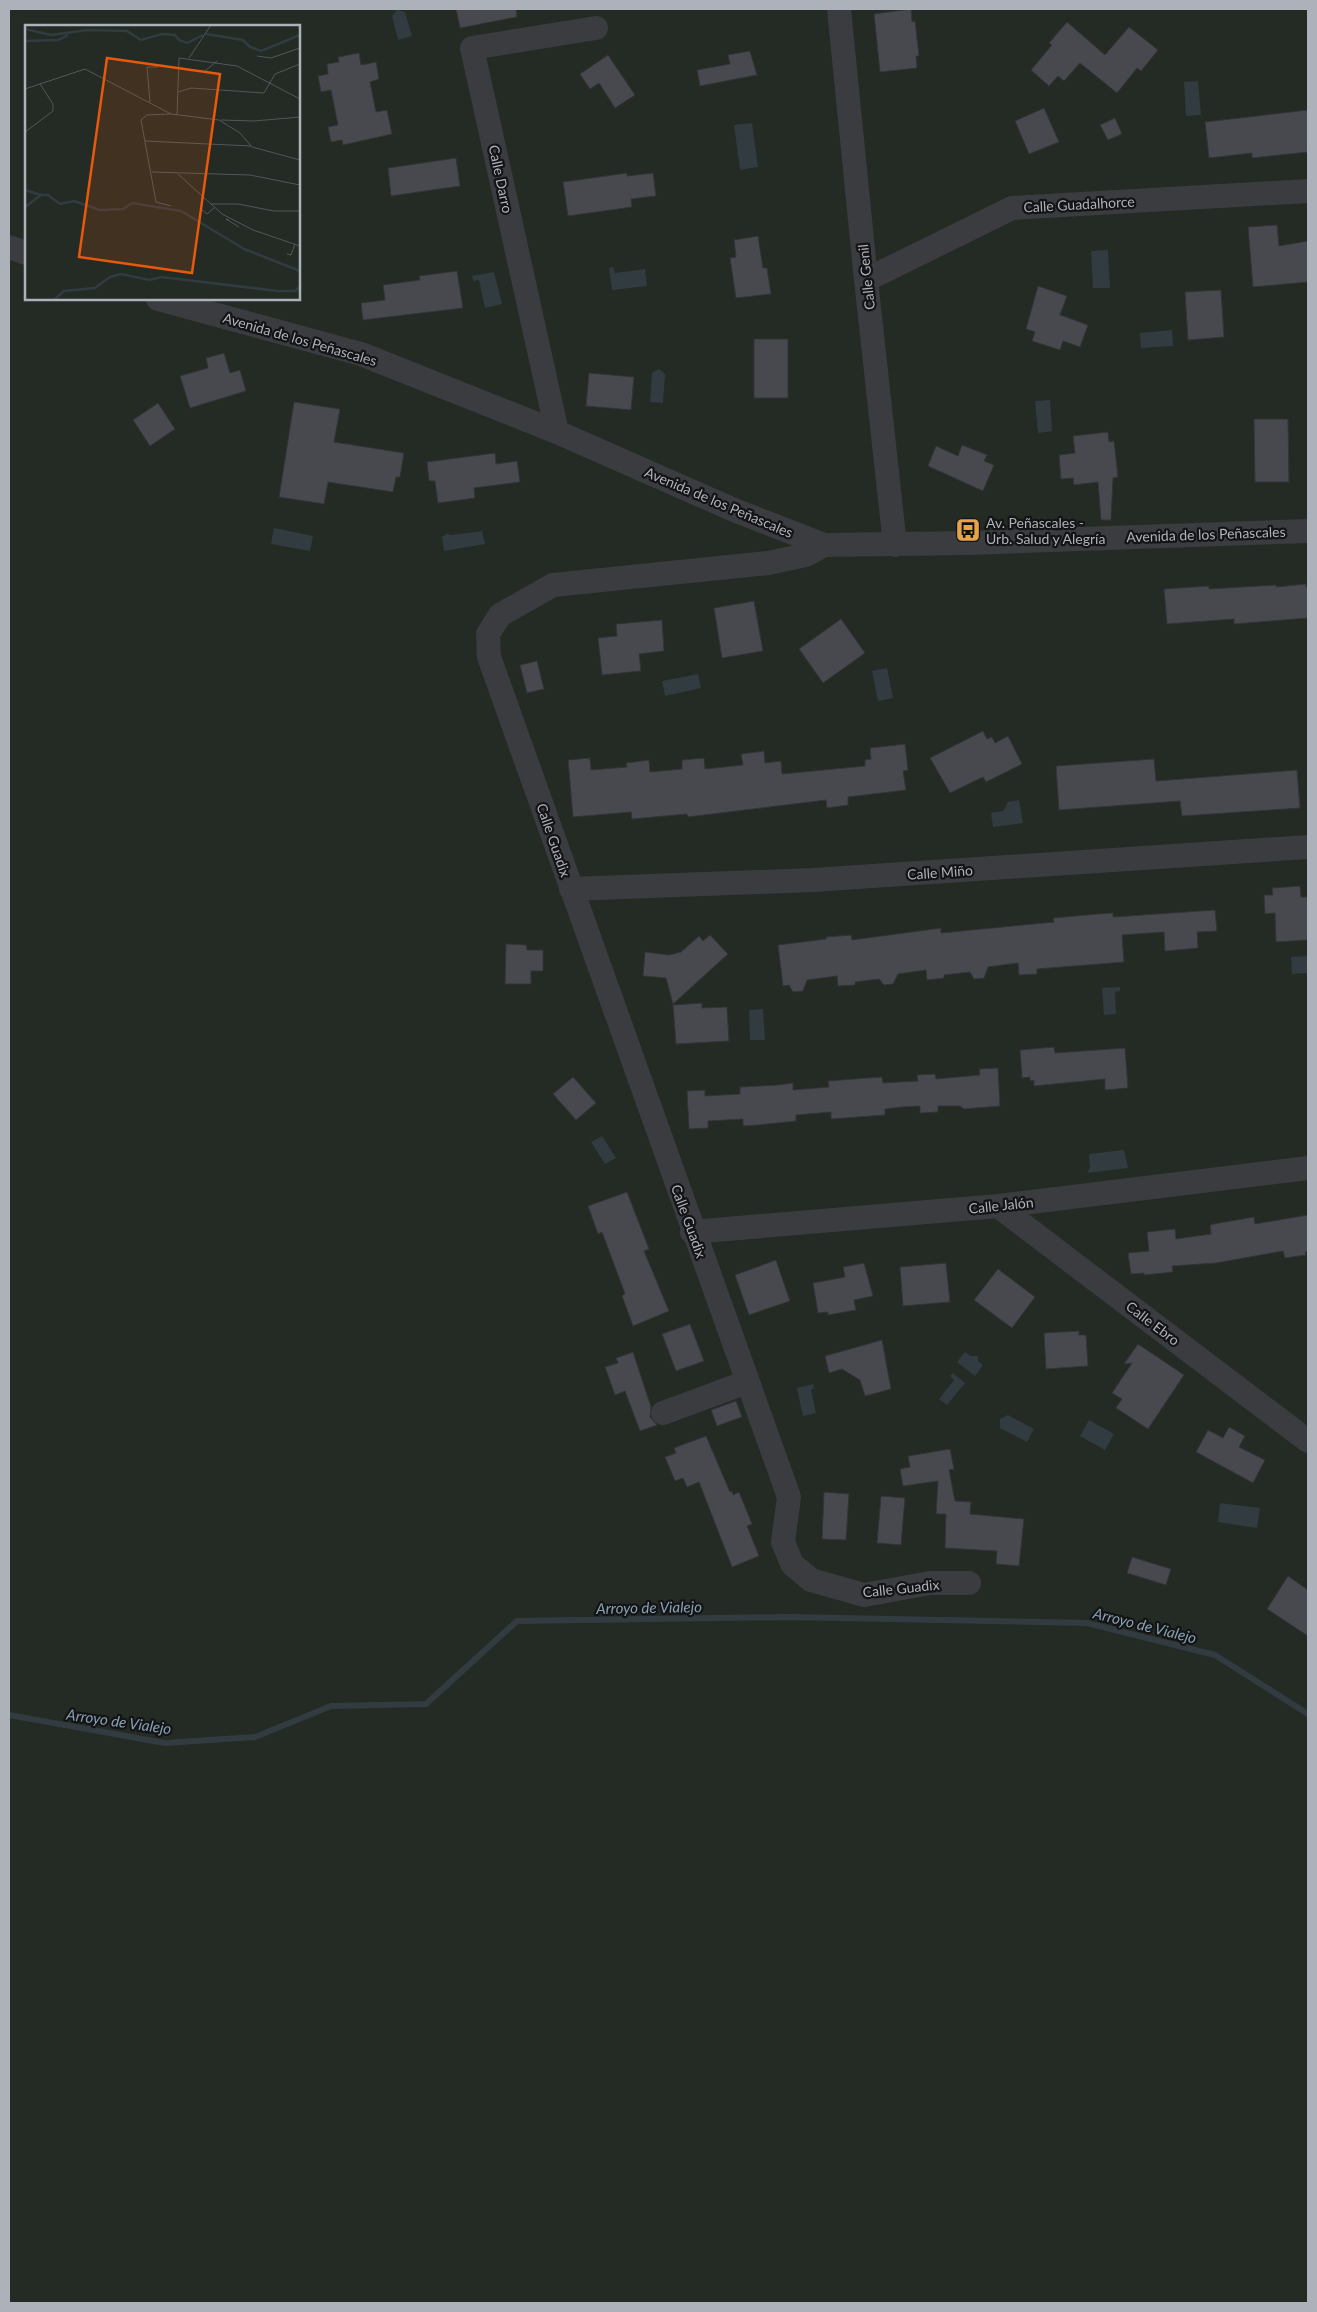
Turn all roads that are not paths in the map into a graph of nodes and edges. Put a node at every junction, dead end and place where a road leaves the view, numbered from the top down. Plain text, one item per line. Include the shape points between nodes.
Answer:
1 (839, 9) edge
2 (596, 28) dead end
3 (1308, 191) edge
4 (9, 247) edge
5 (25, 253) edge
6 (866, 280) junction
7 (162, 300) edge
8 (556, 432) junction
9 (1308, 531) edge
10 (895, 544) junction
11 (824, 545) junction
12 (1308, 847) edge
13 (571, 890) junction
14 (1308, 1168) edge
15 (998, 1206) junction
16 (692, 1232) junction
17 (747, 1382) junction
18 (663, 1413) dead end
19 (1308, 1440) edge
20 (969, 1583) dead end

1 - 6 street, Calle Genil
2 - 8 street, Calle Darro via 472,48
3 - 6 street, Calle Guadalhorce via 1012,208
4 - 5 street
6 - 10 street, Calle Genil
7 - 8 street, Avenida de los Peñascales via 361,354
8 - 11 street, Avenida de los Peñascales via 734,510
9 - 10 street, Avenida de los Peñascales
10 - 11 street, Avenida de los Peñascales
11 - 13 street, Calle Guadix via 806,555 768,563 553,585 500,615 488,634 489,657
12 - 13 street, Calle Miño via 814,880
13 - 16 street, Calle Guadix
14 - 15 street, Calle Jalón
15 - 16 street, Calle Jalón
15 - 19 street, Calle Ebro
16 - 17 street, Calle Guadix
17 - 18 street
17 - 20 street, Calle Guadix via 789,1497 783,1542 792,1564 811,1580 864,1595 930,1583

